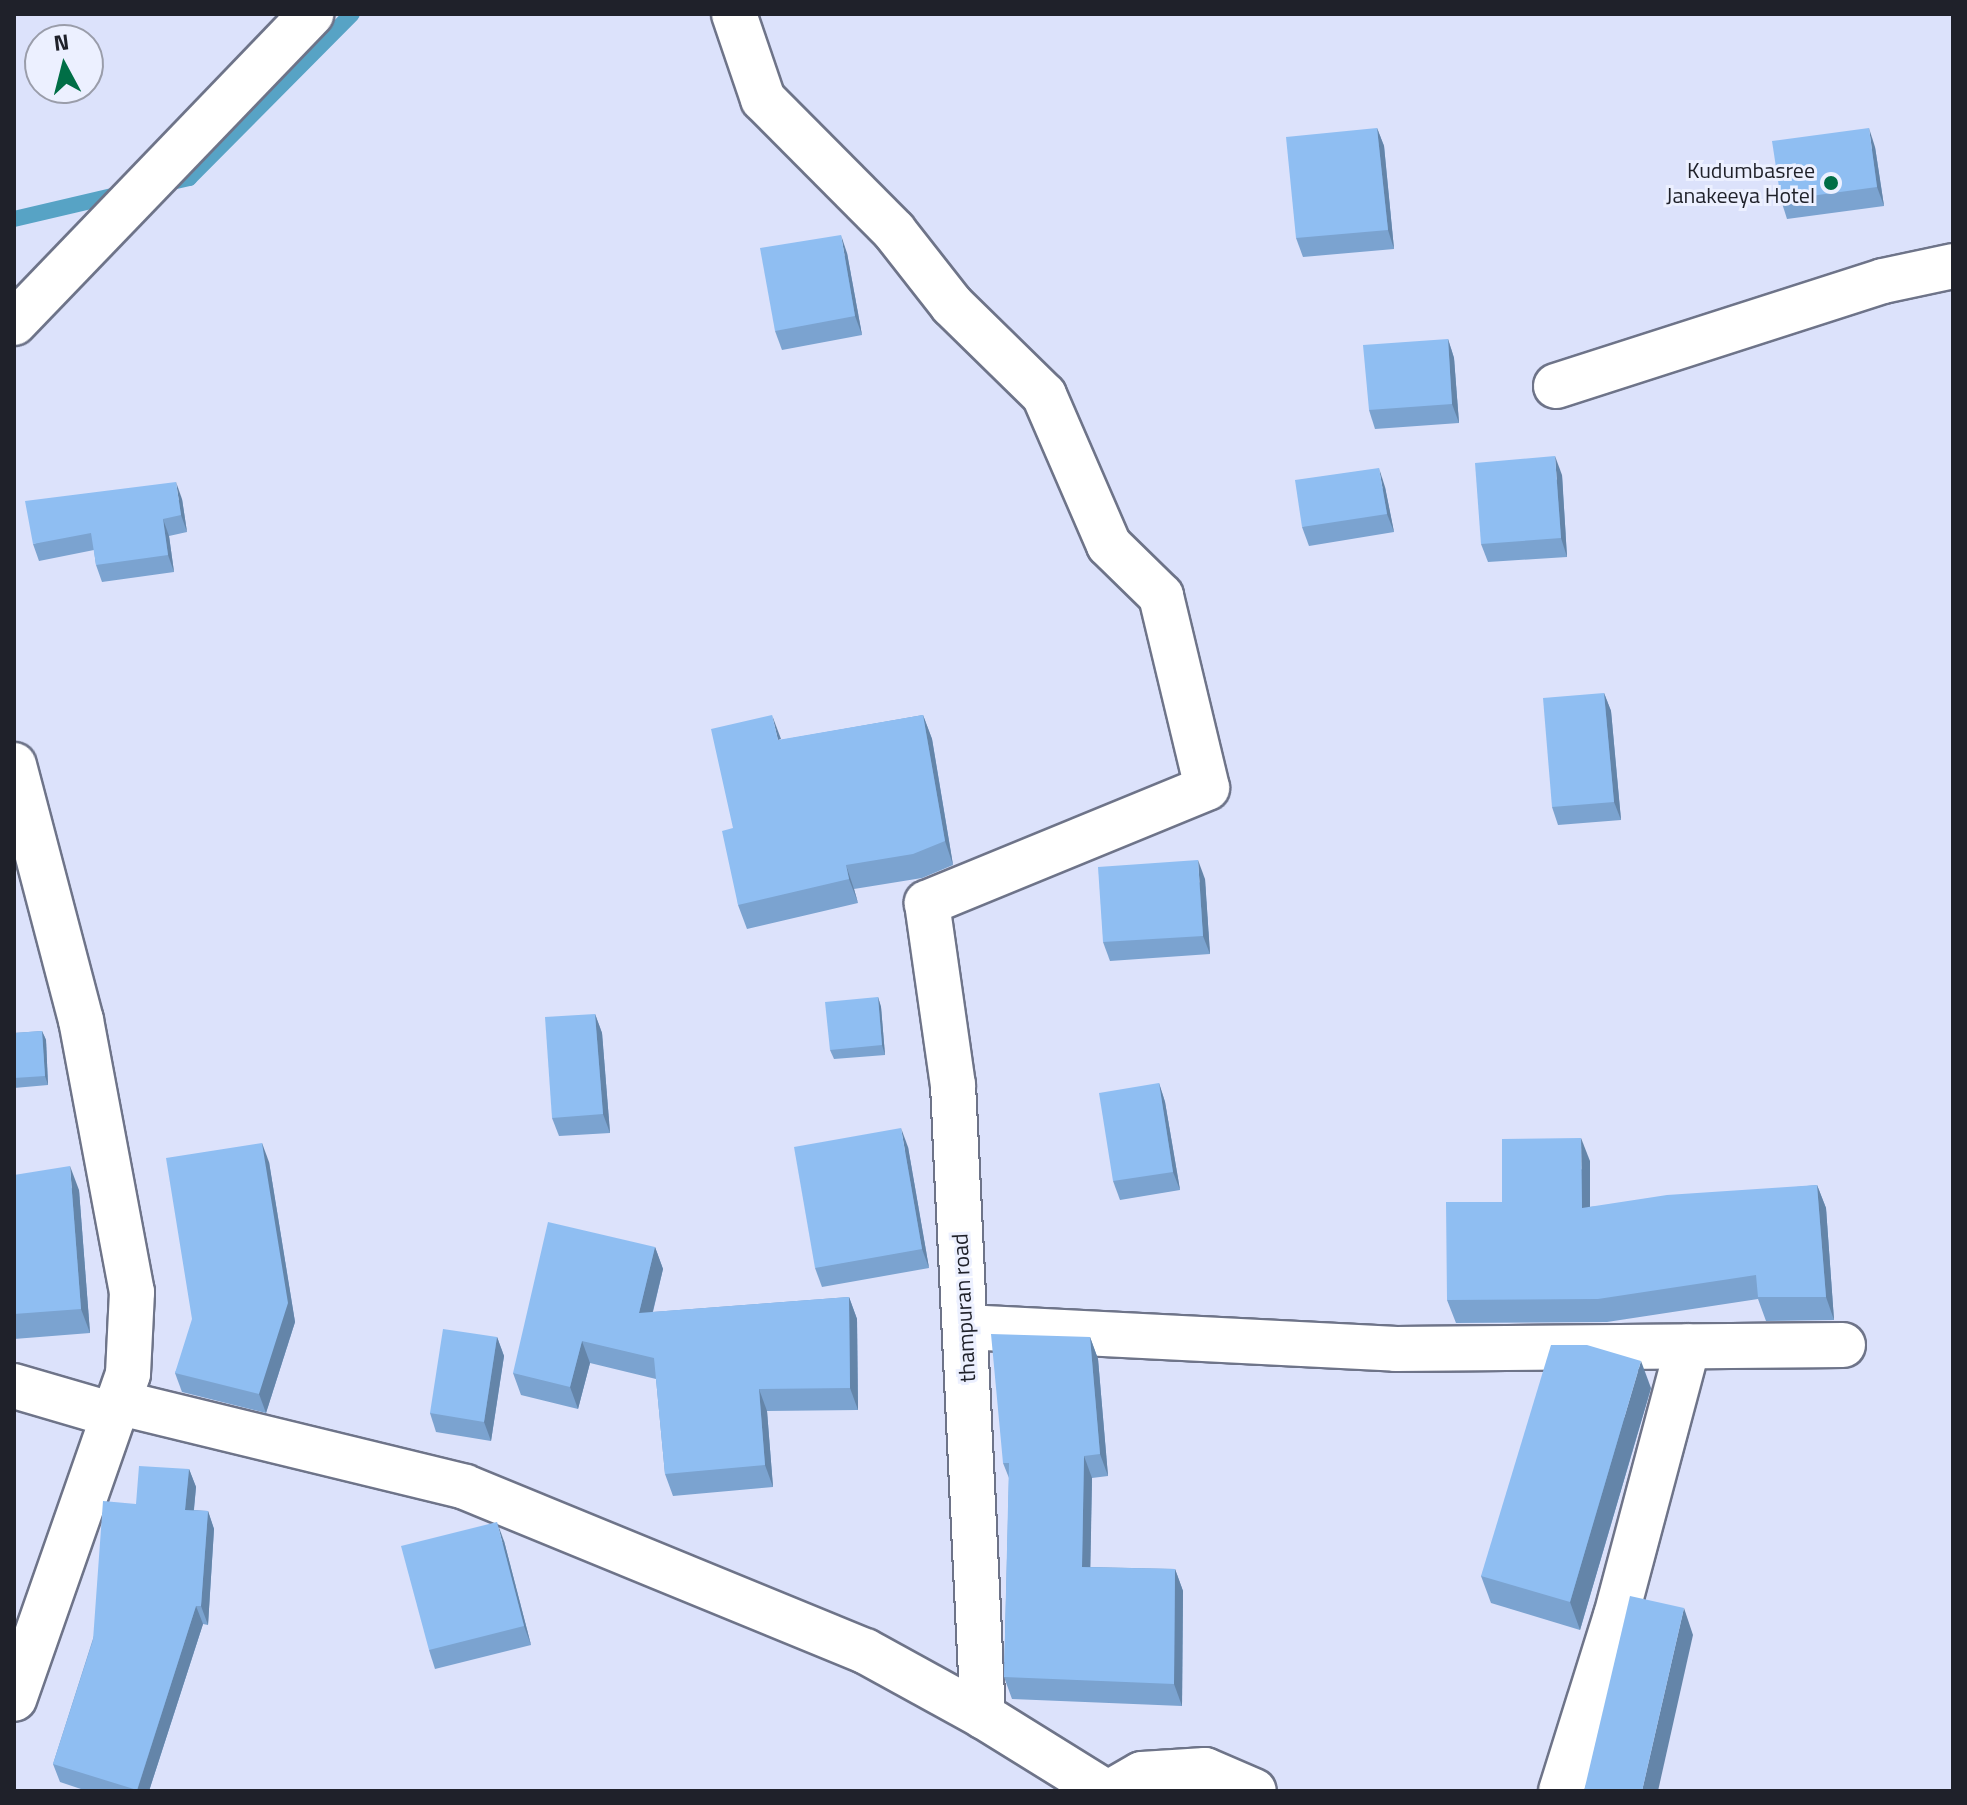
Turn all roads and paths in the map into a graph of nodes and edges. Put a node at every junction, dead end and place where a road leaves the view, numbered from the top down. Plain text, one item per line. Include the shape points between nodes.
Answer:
1 (311, 14) edge
2 (734, 14) edge
3 (1953, 266) edge
4 (14, 323) edge
5 (1556, 386) dead end
6 (14, 765) edge
7 (965, 1327) junction
8 (1843, 1345) dead end
9 (1688, 1346) junction
10 (14, 1386) edge
11 (115, 1408) junction
12 (14, 1699) edge
13 (983, 1716) junction
14 (1104, 1791) edge
15 (1112, 1791) edge
16 (1254, 1791) edge
17 (1561, 1791) edge

1 - 4 street
2 - 7 street, thampuran road via 763,99 894,231 952,305 1044,395 1109,545 1161,596 1207,788 927,903 953,1085
3 - 5 street via 1883,281
6 - 11 street via 81,1020 132,1292 128,1374
7 - 9 street via 1396,1349
7 - 13 street, thampuran road
8 - 9 street
9 - 17 street via 1616,1616
10 - 11 street
11 - 12 street
11 - 13 street via 465,1487 865,1651
13 - 14 street
15 - 16 street via 1142,1774 1205,1770

